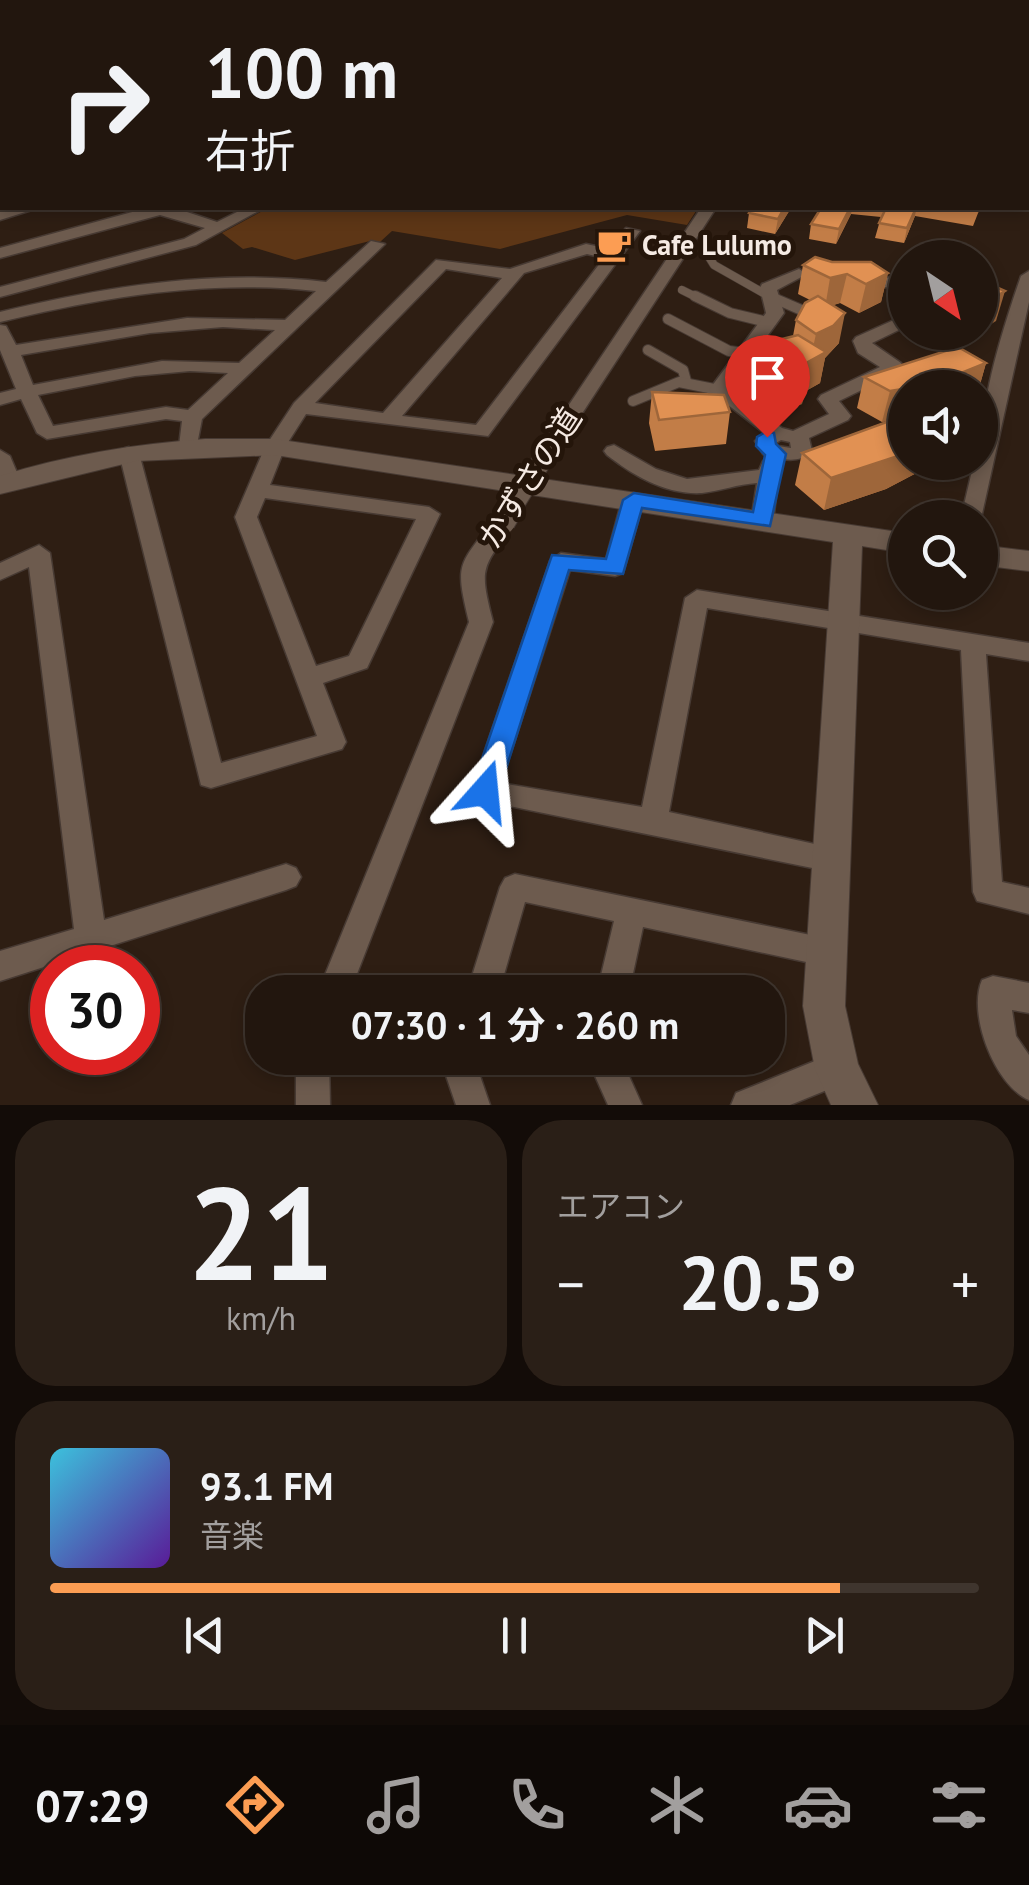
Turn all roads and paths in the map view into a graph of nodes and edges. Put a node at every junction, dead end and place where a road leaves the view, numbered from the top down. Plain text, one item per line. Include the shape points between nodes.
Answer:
1 (156, 210) edge
2 (163, 210) edge
3 (252, 210) edge
4 (707, 210) edge
5 (220, 228) junction
6 (632, 231) dead end
7 (378, 244) dead end
8 (0, 252) edge
9 (614, 255) junction
10 (709, 257) dead end
11 (811, 271) edge
12 (514, 275) junction
13 (840, 276) edge
14 (878, 284) junction
15 (888, 284) edge
16 (1028, 286) edge
17 (330, 288) junction
18 (888, 289) edge
19 (682, 290) dead end
20 (0, 292) edge
21 (768, 294) junction
22 (0, 317) edge
23 (668, 319) dead end
24 (767, 322) junction
25 (828, 323) edge
26 (289, 326) junction
27 (888, 328) edge
28 (0, 330) edge
29 (648, 350) dead end
30 (10, 352) junction
31 (746, 354) junction
32 (243, 369) junction
33 (686, 381) junction
34 (720, 390) junction
35 (27, 392) junction
36 (0, 399) edge
37 (633, 401) dead end
38 (302, 407) junction
39 (192, 417) junction
40 (388, 420) junction
41 (783, 441) junction
42 (189, 446) junction
43 (275, 447) junction
44 (614, 451) dead end
45 (129, 454) junction
46 (4, 474) edge
47 (769, 476) junction
48 (258, 490) junction
49 (634, 500) junction
50 (975, 500) edge
51 (762, 521) junction
52 (848, 534) junction
53 (888, 540) edge
54 (998, 558) edge
55 (1029, 562) edge
56 (0, 572) edge
57 (843, 621) junction
58 (972, 643) junction
59 (1029, 652) edge
60 (308, 678) junction
61 (653, 822) junction
62 (832, 860) junction
63 (286, 877) dead end
64 (1029, 901) edge
65 (631, 913) junction
66 (92, 938) junction
67 (824, 952) junction
68 (0, 966) edge
69 (341, 975) edge
70 (487, 975) edge
71 (617, 975) edge
72 (1029, 998) edge
73 (837, 1069) junction
74 (313, 1075) edge
75 (463, 1075) edge
76 (612, 1075) edge
77 (1029, 1083) edge
78 (313, 1105) edge
79 (473, 1105) edge
80 (625, 1105) edge
81 (748, 1105) edge
82 (855, 1105) edge

1 - 8 street
2 - 5 street
3 - 5 street
4 - 69 street, かずさの道, bridge via 472,566 481,622
5 - 20 street via 124,262
6 - 9 street
7 - 17 street
9 - 12 street via 586,250
9 - 40 street via 481,432
10 - 21 lane
11 - 21 street via 771,286
12 - 38 street via 442,263
12 - 40 street
13 - 14 street
14 - 15 street
14 - 18 street
16 - 50 street via 1008,308
17 - 22 street via 217,284
17 - 26 street
19 - 24 lane
21 - 24 street via 775,308
21 - 25 lane
23 - 31 lane
24 - 31 street
26 - 30 street via 182,326
26 - 32 street
27 - 41 street via 862,341 894,367 828,399 841,416
28 - 30 street
29 - 33 lane via 683,370
30 - 35 street
31 - 34 street
32 - 35 street via 150,370
32 - 39 street
33 - 34 lane
33 - 37 lane
34 - 41 street
35 - 36 street
35 - 39 street via 47,432 166,414
38 - 40 street
38 - 43 street
39 - 42 street
41 - 47 street
42 - 43 street
42 - 45 street
43 - 48 street
43 - 49 street
44 - 47 street via 655,480 710,486 740,475
45 - 46 street
45 - 60 street via 211,777 333,742
47 - 51 street
48 - 60 street via 246,517
48 - 60 street via 429,514 358,662
49 - 51 street
49 - 61 street via 615,568 560,561 485,791
51 - 52 street
52 - 53 street
52 - 57 street
54 - 55 street
56 - 66 street via 39,553
57 - 58 street
57 - 61 street via 697,598
57 - 62 street
58 - 59 street
58 - 64 street via 988,892
61 - 62 street
62 - 67 street
63 - 66 street
65 - 67 street
65 - 70 street via 515,886
65 - 71 street
66 - 68 street
67 - 73 street via 824,1006
72 - 77 street via 993,991 1000,1042
73 - 81 street
73 - 82 street
74 - 78 street
75 - 79 street
76 - 80 street

